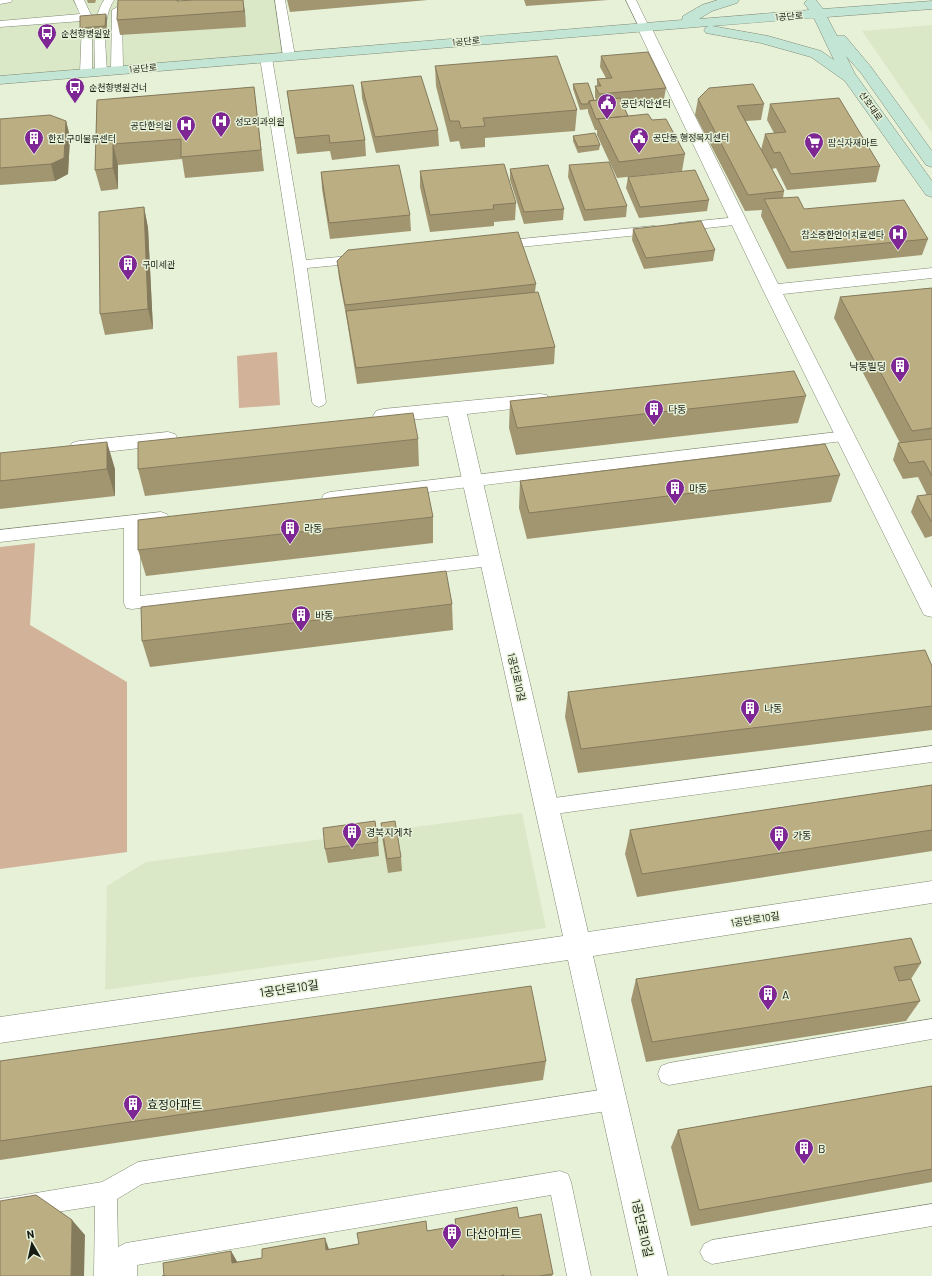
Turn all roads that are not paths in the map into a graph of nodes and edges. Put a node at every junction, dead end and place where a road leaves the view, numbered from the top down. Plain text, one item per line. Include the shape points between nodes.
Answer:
1 (0, 0) edge
2 (7, 0) edge
3 (79, 0) edge
4 (109, 0) edge
5 (280, 0) edge
6 (631, 0) edge
7 (732, 0) edge
8 (810, 0) edge
9 (932, 4) edge
10 (153, 7) edge
11 (819, 14) junction
12 (87, 17) junction
13 (0, 24) edge
14 (678, 24) junction
15 (644, 27) junction
16 (289, 56) junction
17 (266, 58) junction
18 (117, 70) junction
19 (101, 72) junction
20 (86, 73) junction
21 (0, 80) edge
22 (854, 82) junction
23 (932, 162) edge
24 (932, 192) edge
25 (738, 221) junction
26 (491, 246) edge
27 (372, 258) edge
28 (300, 265) junction
29 (932, 272) edge
30 (772, 290) junction
31 (558, 398) edge
32 (318, 402) dead end
33 (456, 408) junction
34 (369, 417) edge
35 (846, 436) junction
36 (189, 437) edge
37 (63, 450) edge
38 (472, 482) junction
39 (314, 500) edge
40 (172, 517) edge
41 (132, 521) junction
42 (0, 536) edge
43 (490, 560) junction
44 (932, 609) edge
45 (932, 754) edge
46 (547, 807) junction
47 (932, 892) edge
48 (578, 946) junction
49 (932, 1029) edge
50 (0, 1030) edge
51 (670, 1074) edge
52 (613, 1099) junction
53 (106, 1193) junction
54 (0, 1210) edge
55 (932, 1215) edge
56 (712, 1252) dead end
57 (106, 1276) edge
58 (126, 1276) edge
59 (578, 1276) edge
60 (653, 1276) edge

1 - 2 lane
3 - 12 lane
4 - 19 lane via 102,20
5 - 16 lane
6 - 15 lane
7 - 14 street via 708,8
8 - 11 street, 산호대로
9 - 11 street, 1공단로
10 - 18 lane via 117,10
11 - 14 street, 1공단로
11 - 22 street, 산호대로
11 - 23 street, 산호대로 via 866,70
12 - 13 lane
12 - 20 lane
14 - 15 street, 1공단로
14 - 22 street via 763,39 816,54
15 - 16 street, 1공단로
15 - 25 street
16 - 17 street, 1공단로
17 - 18 street, 1공단로
17 - 28 lane
18 - 19 street, 1공단로
19 - 20 street, 1공단로
20 - 21 street, 1공단로
22 - 24 street, 산호대로
25 - 26 lane
25 - 30 street
27 - 28 lane
28 - 32 lane
29 - 30 street
30 - 35 street
31 - 33 street
33 - 34 street
33 - 38 street, 1공단로10길
35 - 38 lane
35 - 44 street
36 - 37 street
38 - 39 lane
38 - 43 street, 1공단로10길
40 - 41 lane
41 - 42 lane
41 - 43 lane via 132,603
43 - 46 street, 1공단로10길
45 - 46 lane
46 - 48 street, 1공단로10길
47 - 48 street, 1공단로10길
48 - 50 street, 1공단로10길
48 - 52 street, 1공단로10길
49 - 51 lane
52 - 53 lane via 138,1172
52 - 60 street, 1공단로10길
53 - 54 lane
53 - 57 lane
55 - 56 lane
58 - 59 lane via 126,1255 560,1182

